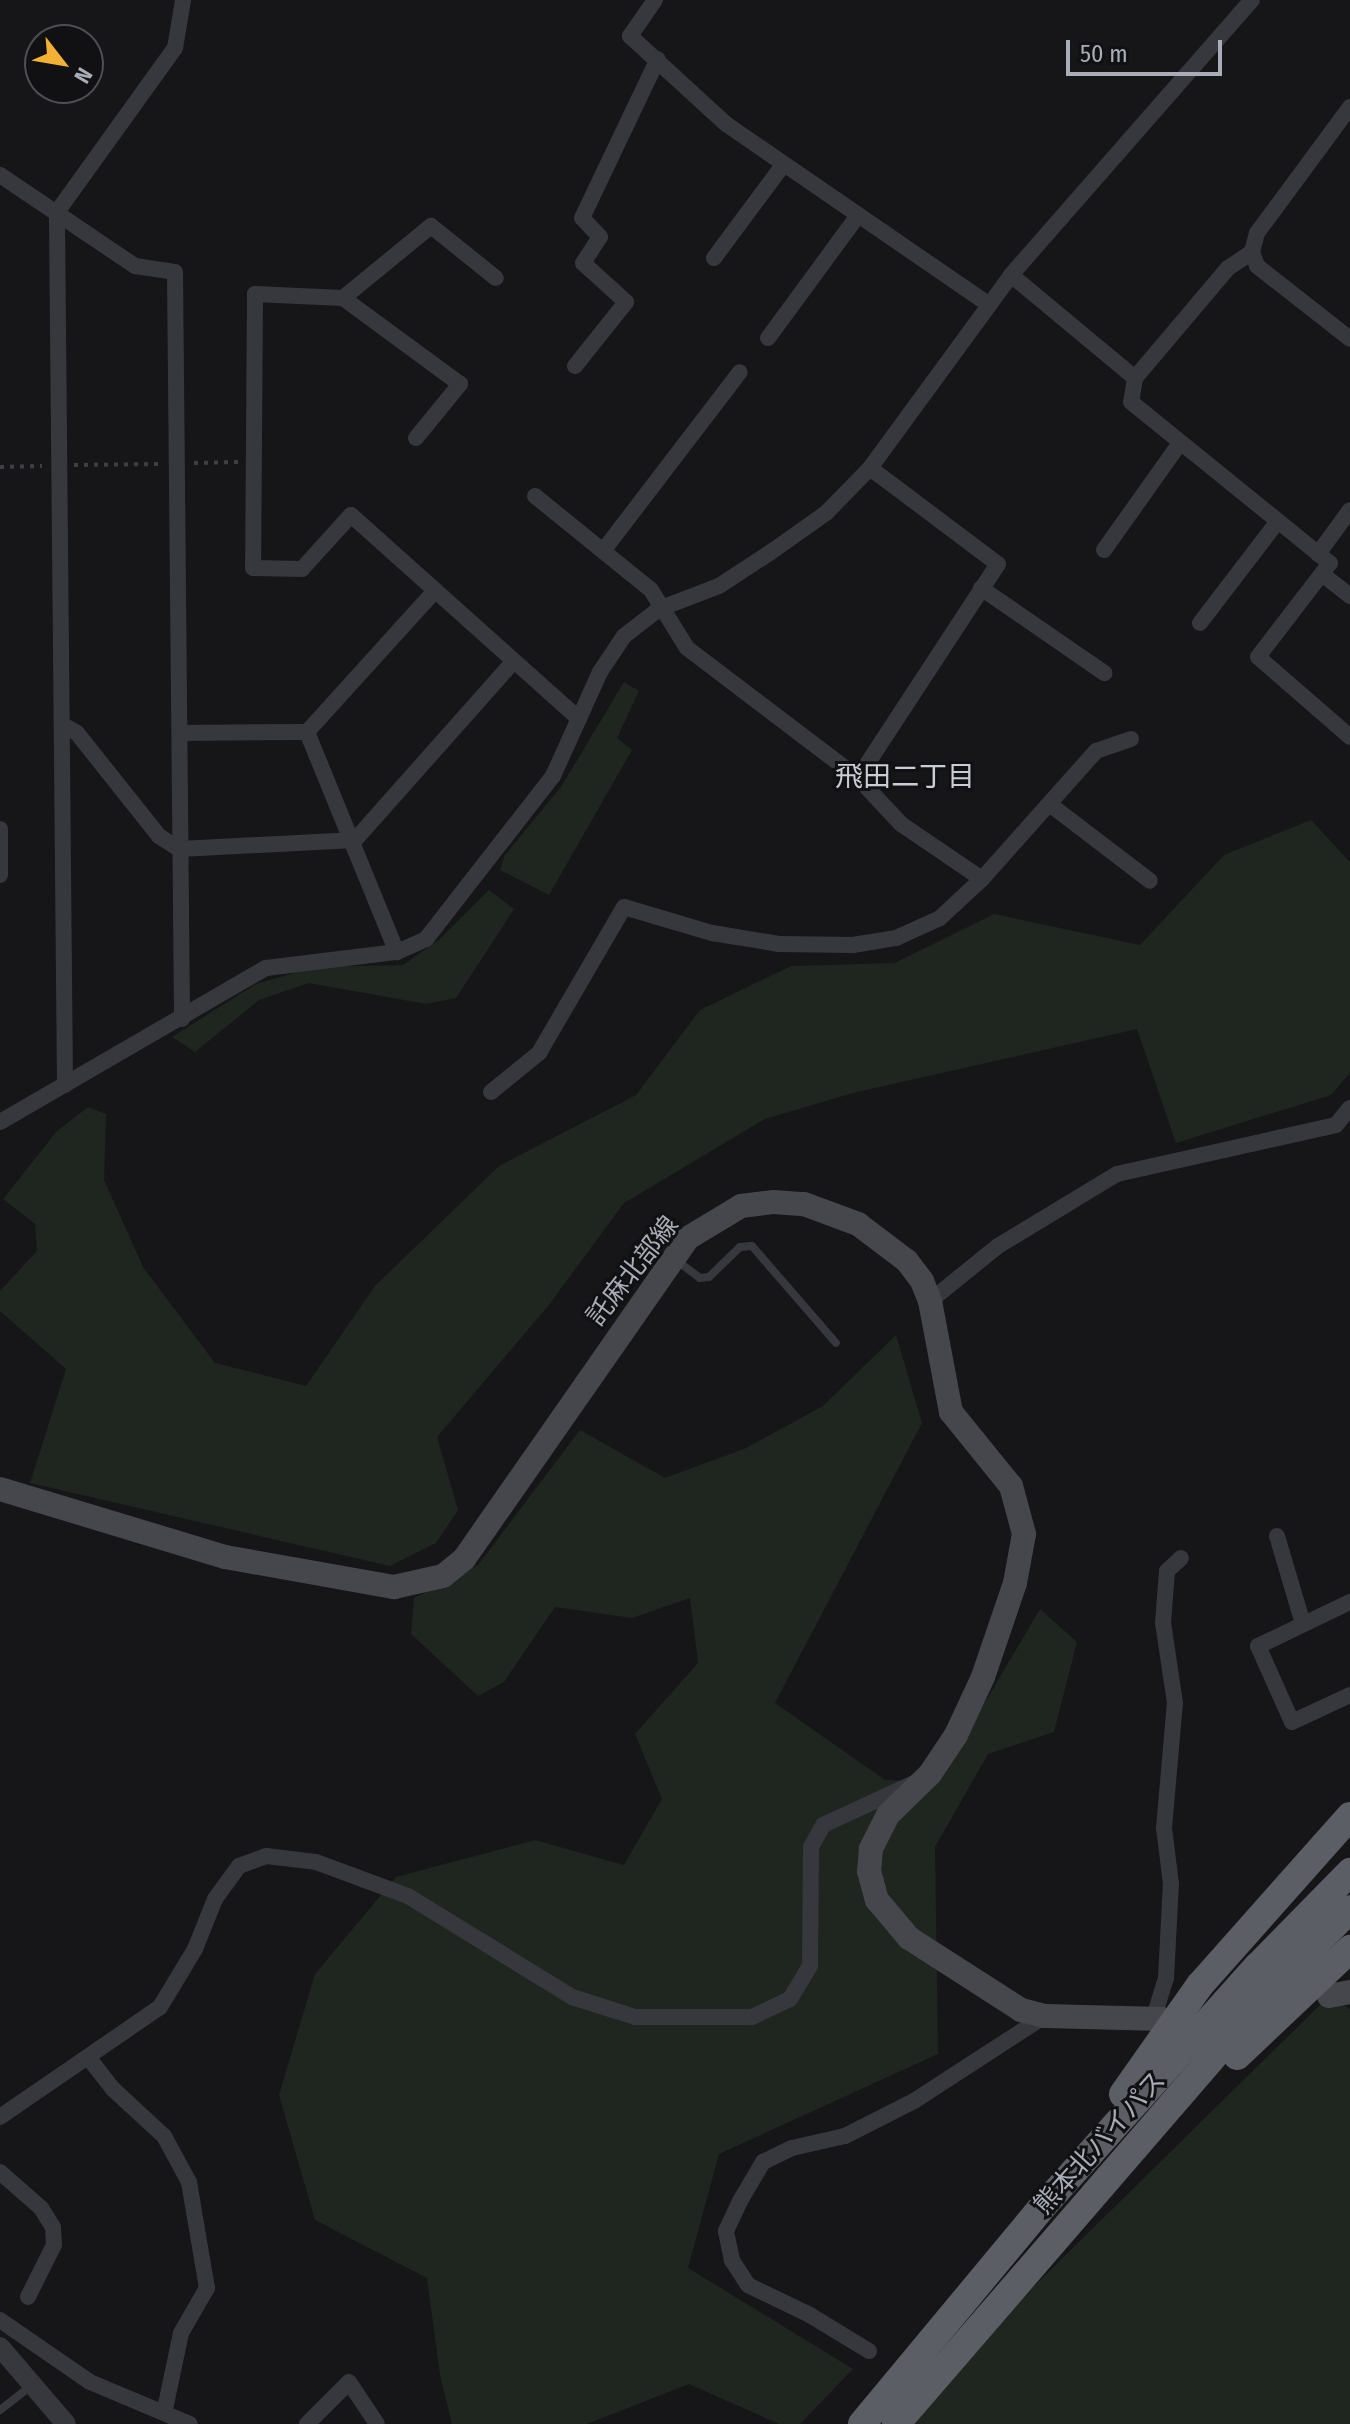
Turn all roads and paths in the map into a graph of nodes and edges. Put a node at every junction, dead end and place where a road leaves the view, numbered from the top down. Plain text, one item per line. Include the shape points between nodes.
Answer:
1 (183, 0) edge
2 (655, 0) edge
3 (1252, 0) edge
4 (658, 59) junction
5 (1349, 112) edge
6 (783, 165) junction
7 (0, 175) edge
8 (57, 212) junction
9 (857, 217) junction
10 (1252, 252) junction
11 (714, 258) dead end
12 (1011, 275) junction
13 (496, 278) dead end
14 (343, 298) junction
15 (989, 305) junction
16 (768, 338) dead end
17 (1350, 339) edge
18 (575, 366) dead end
19 (740, 372) dead end
20 (1135, 378) junction
21 (416, 438) dead end
22 (1180, 443) junction
23 (254, 462) junction
24 (178, 463) junction
25 (61, 466) junction
26 (0, 467) edge
27 (870, 468) junction
28 (535, 496) dead end
29 (1350, 510) edge
30 (1278, 521) junction
31 (1104, 550) dead end
32 (603, 551) junction
33 (1318, 554) junction
34 (1322, 574) junction
35 (981, 588) junction
36 (434, 592) junction
37 (1350, 596) edge
38 (659, 609) junction
39 (1200, 623) dead end
40 (514, 661) junction
41 (1104, 673) dead end
42 (579, 719) junction
43 (63, 725) junction
44 (307, 732) junction
45 (180, 733) junction
46 (1350, 737) edge
47 (1131, 739) dead end
48 (858, 778) junction
49 (1052, 806) junction
50 (0, 829) edge
51 (355, 840) junction
52 (179, 849) junction
53 (0, 875) edge
54 (982, 879) junction
55 (1150, 881) dead end
56 (397, 952) junction
57 (182, 1019) junction
58 (65, 1085) junction
59 (491, 1092) dead end
60 (1350, 1108) edge
61 (0, 1122) edge
62 (673, 1257) junction
63 (930, 1301) junction
64 (836, 1343) dead end
65 (0, 1489) edge
66 (1277, 1536) dead end
67 (1181, 1558) dead end
68 (1350, 1602) edge
69 (1303, 1624) junction
70 (1350, 1695) edge
71 (930, 1774) junction
72 (1350, 1816) edge
73 (1350, 1872) edge
74 (1350, 1909) edge
75 (1350, 1949) edge
76 (1045, 2016) junction
77 (1158, 2019) joint
78 (88, 2057) junction
79 (0, 2117) edge
80 (0, 2172) edge
81 (1044, 2205) junction
82 (28, 2297) dead end
83 (0, 2320) edge
84 (0, 2347) edge
85 (869, 2351) dead end
86 (35, 2383) junction
87 (165, 2409) junction
88 (0, 2410) edge
89 (884, 2417) edge
90 (66, 2424) edge
91 (190, 2424) edge
92 (307, 2424) edge
93 (377, 2424) edge

1 - 8 street via 175,48
2 - 4 street via 630,36
3 - 12 street
4 - 6 street via 726,124
4 - 18 street via 582,218 600,237 583,263 626,302
5 - 10 street via 1257,233
6 - 9 street
6 - 11 street
7 - 8 street
8 - 24 street via 135,266 175,272
8 - 25 street
9 - 15 street
9 - 16 street
10 - 17 street via 1257,266
10 - 20 street via 1228,268
12 - 15 street
12 - 20 street
13 - 14 street via 431,226
14 - 21 street via 460,384
14 - 23 street via 255,294
15 - 27 street
19 - 32 street
20 - 22 street via 1131,402
22 - 30 street
22 - 31 street
23 - 24 path
23 - 36 street via 253,568 302,569 351,515
24 - 25 path
24 - 45 street
25 - 26 path
25 - 43 street
27 - 35 street via 998,564
27 - 38 street via 826,513 771,552 719,586
28 - 32 street
29 - 33 street
30 - 33 street
30 - 39 street
32 - 38 street via 651,590
33 - 34 street via 1330,563
34 - 37 street
34 - 46 street via 1258,657
35 - 41 street
35 - 48 street
36 - 40 street
36 - 44 street
38 - 42 street via 624,636
38 - 48 street via 687,648
40 - 42 street
40 - 51 street
42 - 56 street via 553,776 524,814 426,939
43 - 52 street via 77,733 159,836
43 - 58 street
44 - 45 street
44 - 51 street
45 - 52 street
47 - 49 street via 1096,751
48 - 54 street via 901,824
49 - 54 street
49 - 55 street
50 - 53 street
51 - 52 street
51 - 56 street
52 - 57 street
54 - 59 street via 940,918 896,938 853,945 779,944 712,933 624,907 539,1053
56 - 57 street via 266,968
57 - 58 street
58 - 61 street
60 - 63 street via 1336,1125 1117,1174 998,1246
62 - 63 main road, 託麻北部線 via 688,1238 741,1206 804,1204 858,1224 907,1261
62 - 64 lane via 700,1278 709,1277 740,1247 752,1246
62 - 65 main road, 託麻北部線 via 464,1559 443,1576 394,1587 225,1557
63 - 71 main road, 託麻北部線 via 951,1412 1011,1486 1024,1534 1020,1566 983,1677 956,1735
66 - 69 street
67 - 77 street via 1167,1571 1163,1623 1175,1703 1164,1828 1171,1884 1166,1978
68 - 69 street
69 - 70 street via 1258,1646 1292,1722
71 - 76 main road, 託麻北部線 via 888,1815 871,1849 869,1871 877,1900 909,1938 962,1976 1021,2010
71 - 78 street via 823,1825 811,1847 810,1966 790,1999 752,2017 635,2017 572,1997 408,1896 316,1862 266,1856 239,1866 215,1899 195,1949 160,2007
72 - 81 highway via 1200,1985
73 - 81 highway, 熊本北バイパス via 1258,1966
74 - 89 highway, 熊本北バイパス
75 - 89 highway via 1264,2028
76 - 77 main road, 託麻北部線
76 - 85 street via 914,2101 845,2136 792,2148 763,2162 740,2201 726,2231 732,2260 748,2285
78 - 79 street
78 - 87 street via 113,2089 164,2136 189,2182 207,2288 181,2333
80 - 82 street via 41,2208 53,2227 54,2245
81 - 89 highway, 熊本北バイパス
83 - 87 street via 90,2382
84 - 86 street
86 - 88 lane
86 - 90 street
87 - 91 street
92 - 93 street via 349,2382

